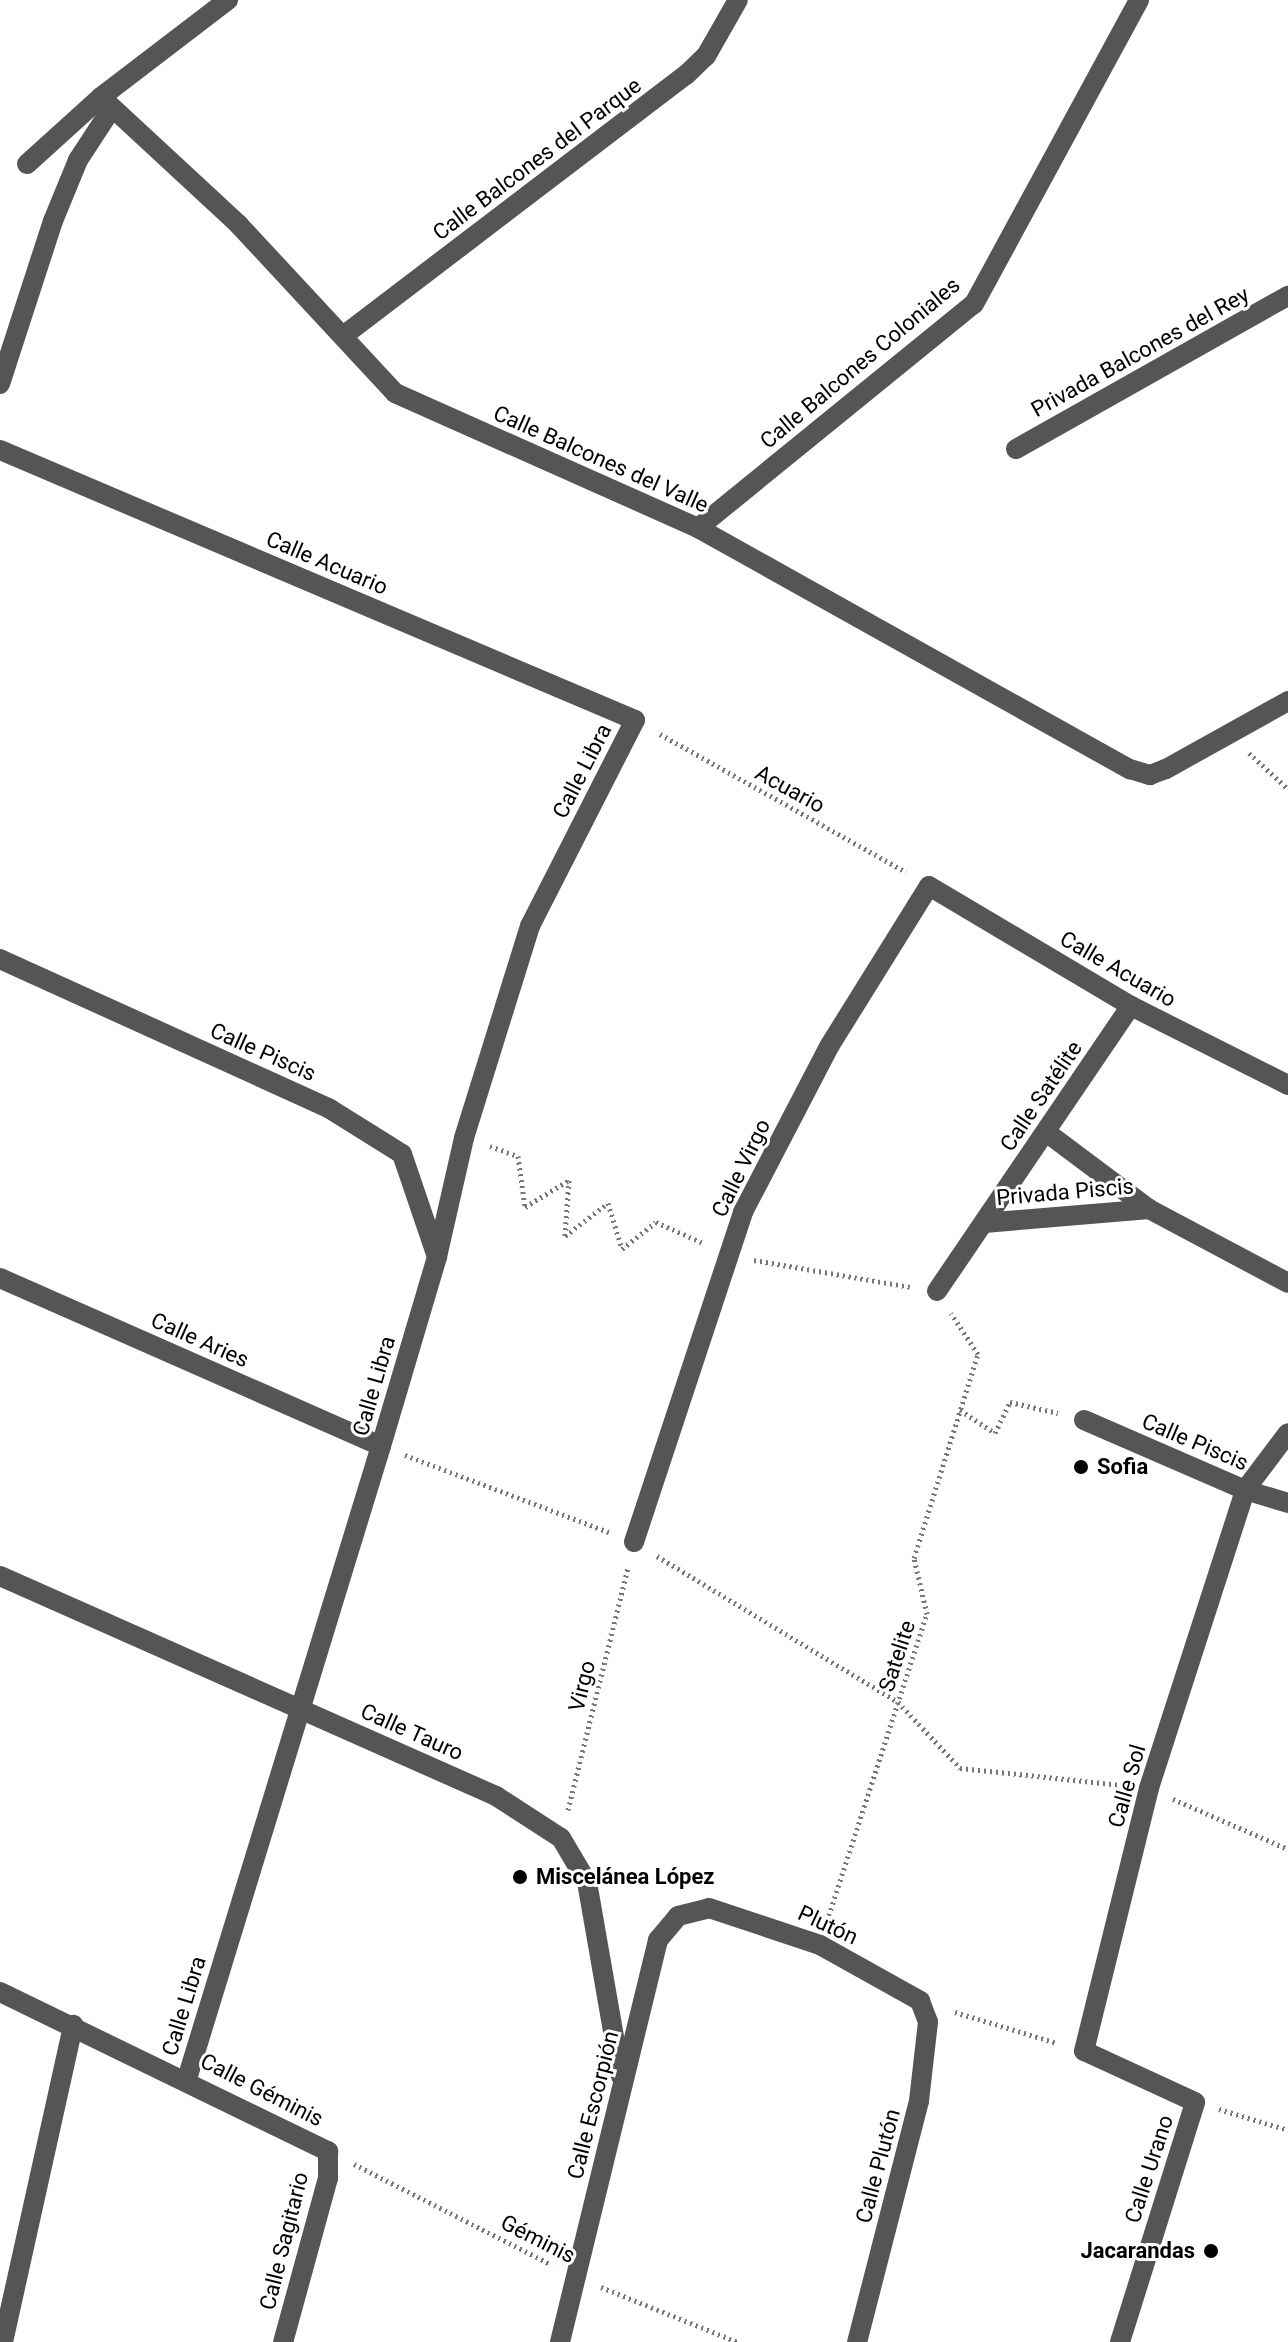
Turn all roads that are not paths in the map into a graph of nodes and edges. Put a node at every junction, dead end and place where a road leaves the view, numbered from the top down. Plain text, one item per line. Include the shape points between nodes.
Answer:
1 (228, 0) edge
2 (738, 0) edge
3 (1139, 0) edge
4 (106, 102) junction
5 (27, 164) dead end
6 (1288, 296) edge
7 (343, 336) junction
8 (0, 384) edge
9 (1016, 449) dead end
10 (0, 450) edge
11 (698, 528) junction
12 (1288, 701) edge
13 (635, 720) joint
14 (929, 886) joint
15 (0, 959) edge
16 (1131, 1006) junction
17 (1288, 1085) edge
18 (1046, 1132) junction
19 (1149, 1209) junction
20 (984, 1223) junction
21 (437, 1257) junction
22 (0, 1278) edge
23 (1288, 1283) edge
24 (937, 1291) road end
25 (1084, 1420) road end
26 (1288, 1433) edge
27 (381, 1446) junction
28 (1245, 1490) junction
29 (1288, 1503) edge
30 (634, 1542) road end
31 (0, 1576) edge
32 (299, 1708) junction
33 (709, 1908) joint
34 (0, 1992) edge
35 (920, 2001) joint
36 (73, 2025) junction
37 (187, 2079) junction
38 (622, 2087) junction
39 (1195, 2102) joint
40 (328, 2151) joint
41 (3, 2342) edge
42 (283, 2342) edge
43 (560, 2342) edge
44 (857, 2342) edge
45 (1120, 2342) edge

1 - 4 street
2 - 7 street, Calle Balcones del Parque via 706,56 686,75
3 - 11 street, Calle Balcones Coloniales via 974,304
4 - 5 street
4 - 7 street, Calle Balcones del Valle via 239,225
4 - 8 street via 53,221
6 - 9 street, Privada Balcones del Rey
7 - 11 street, Calle Balcones del Valle via 395,393
10 - 13 street, Calle Acuario
11 - 12 street, Calle Balcones del Valle via 1116,761 1150,775
13 - 21 street, Calle Libra via 530,926 464,1138
14 - 16 street, Calle Acuario
14 - 30 street, Calle Virgo via 830,1045 743,1212
15 - 21 street, Calle Piscis via 330,1109 402,1154
16 - 17 street, Calle Acuario
16 - 18 street, Calle Satélite
18 - 19 street, Privada Piscis
18 - 20 street, Calle Satélite
19 - 20 street, Privada Piscis
19 - 23 street, Privada Piscis
20 - 24 street, Calle Satélite
21 - 27 street, Calle Libra
22 - 27 street, Calle Aries
25 - 28 street, Calle Piscis
26 - 28 street, Calle Sol
27 - 32 street, Calle Libra
28 - 29 street, Calle Piscis
28 - 39 street, Calle Sol via 1149,1788 1084,2051
31 - 32 street, Calle Tauro
32 - 37 street, Calle Libra
32 - 38 street, Calle Tauro via 496,1796 561,1838 587,1882
33 - 35 street, Plutón via 820,1945
33 - 38 street, Calle Escorpión via 678,1916 658,1940
34 - 36 street, Calle Géminis
35 - 44 street, Calle Plutón via 928,2022 928,2046 919,2101
36 - 37 street, Calle Géminis via 135,2060
36 - 41 street
37 - 40 street, Calle Géminis
38 - 43 street, Calle Escorpión
39 - 45 street, Calle Urano
40 - 42 street, Calle Sagitario via 328,2178

